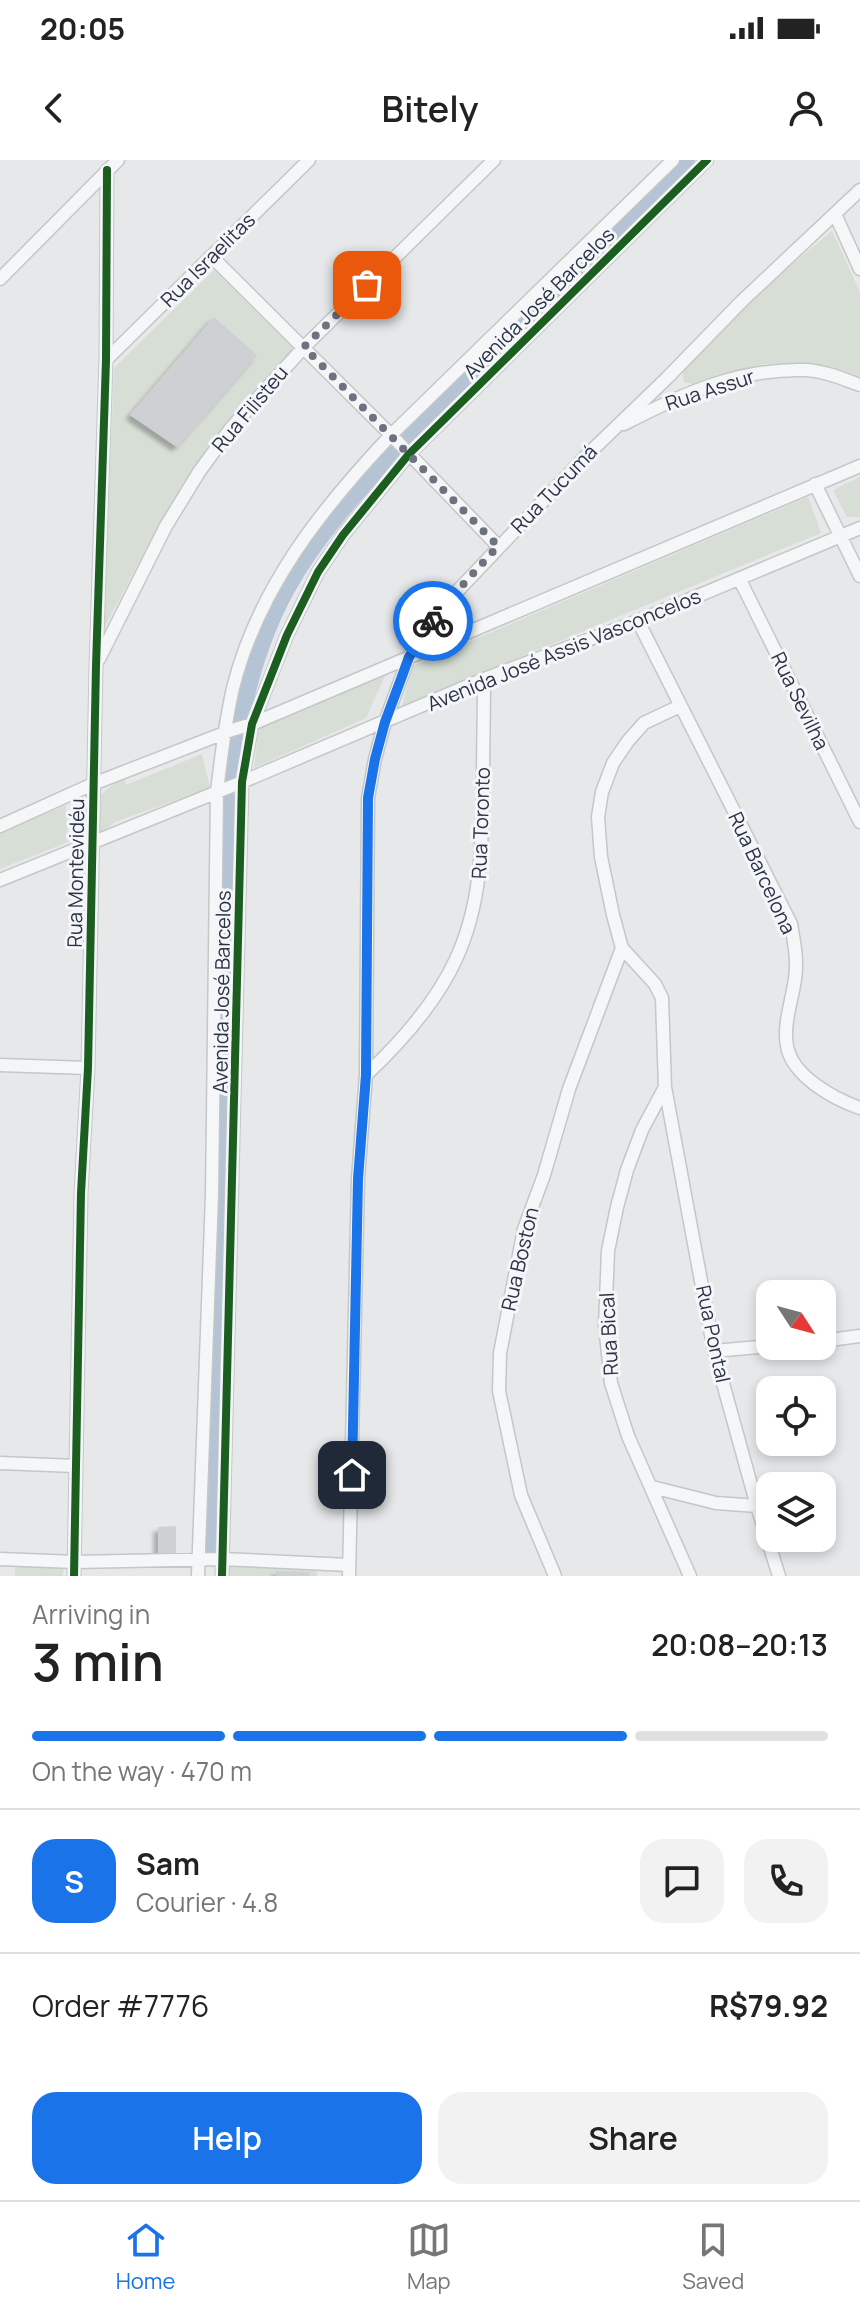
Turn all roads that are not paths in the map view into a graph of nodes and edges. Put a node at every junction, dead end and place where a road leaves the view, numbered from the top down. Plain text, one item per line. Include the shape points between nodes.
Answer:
1 (118, 160) edge
2 (309, 160) edge
3 (494, 160) edge
4 (707, 160) edge
5 (681, 166) edge
6 (107, 170) junction
7 (860, 190) edge
8 (835, 214) junction
9 (211, 256) junction
10 (860, 269) edge
11 (1, 275) edge
12 (304, 347) junction
13 (106, 360) junction
14 (667, 378) junction
15 (860, 385) edge
16 (675, 397) junction
17 (611, 431) junction
18 (400, 445) junction
19 (860, 466) edge
20 (815, 484) junction
21 (860, 528) edge
22 (840, 537) junction
23 (498, 546) junction
24 (860, 576) edge
25 (740, 580) junction
26 (638, 621) junction
27 (409, 657) junction
28 (96, 666) junction
29 (484, 679) junction
30 (680, 706) junction
31 (385, 722) junction
32 (238, 728) junction
33 (93, 784) junction
34 (231, 787) junction
35 (860, 822) edge
36 (0, 826) edge
37 (93, 843) junction
38 (0, 880) edge
39 (622, 948) junction
40 (0, 1065) edge
41 (88, 1068) junction
42 (366, 1075) junction
43 (665, 1087) junction
44 (860, 1108) edge
45 (860, 1336) edge
46 (836, 1339) edge
47 (756, 1347) edge
48 (714, 1351) junction
49 (0, 1463) edge
50 (75, 1466) junction
51 (652, 1487) junction
52 (756, 1502) edge
53 (756, 1506) edge
54 (771, 1552) edge
55 (0, 1559) edge
56 (211, 1559) junction
57 (75, 1562) junction
58 (349, 1570) edge
59 (74, 1576) edge
60 (198, 1576) edge
61 (222, 1576) edge
62 (555, 1576) edge
63 (690, 1576) edge
64 (779, 1576) edge

1 - 6 street
2 - 9 street, Rua Israelitas
3 - 12 street, Rua Filisteu
4 - 5 street, Avenida José Barcelos
5 - 18 street, Avenida José Barcelos
5 - 18 street, Avenida José Barcelos
6 - 11 street
6 - 13 street, Rua Montevidéu
7 - 8 street, Rua Tucumá
8 - 10 street
8 - 14 street, Rua Tucumá
9 - 12 street
9 - 13 street, Rua Israelitas
12 - 18 street
12 - 28 street, Rua Filisteu via 199,472
13 - 28 street, Rua Montevidéu
14 - 16 street
14 - 17 street, Rua Tucumá
15 - 16 street, Rua Assur via 807,370 738,376
16 - 17 street, Rua Assur
17 - 23 street, Rua Tucumá
18 - 23 street
18 - 32 street, Avenida José Barcelos via 318,572
18 - 32 street, Avenida José Barcelos via 348,481 277,581 234,686
19 - 20 street
20 - 22 street
20 - 27 street
21 - 22 street, Avenida José Assis Vasconcelos
22 - 24 street
22 - 25 street, Avenida José Assis Vasconcelos
23 - 27 street, Rua Tucumá via 449,600
25 - 26 street, Avenida José Assis Vasconcelos
25 - 35 street, Rua Sevilha
26 - 29 street, Avenida José Assis Vasconcelos
26 - 30 street, Rua Barcelona
27 - 31 street, Rua Tucumá
27 - 32 street
28 - 33 street, Rua Montevidéu
29 - 31 street, Avenida José Assis Vasconcelos
29 - 42 street, Rua Toronto via 482,852 471,918 440,988
30 - 39 street via 644,723 613,763 602,792 601,857
30 - 44 street, Rua Barcelona via 791,924 796,976 787,1047 794,1065 826,1091
31 - 34 street, Avenida José Assis Vasconcelos
31 - 42 street, Rua Tucumá via 368,798
32 - 33 street
32 - 34 street, Avenida José Barcelos
32 - 34 street, Avenida José Barcelos
33 - 36 street
33 - 37 street, Rua Montevidéu
34 - 37 street, Avenida José Assis Vasconcelos
34 - 56 street, Avenida José Barcelos
34 - 56 street, Avenida José Barcelos via 212,1195
37 - 38 street, Avenida José Assis Vasconcelos
37 - 41 street, Rua Montevidéu
39 - 43 street via 662,998
39 - 62 street, Rua Boston via 524,1229 500,1353 499,1391 521,1495
40 - 41 street
41 - 50 street, Rua Montevidéu
42 - 58 street, Rua Tucumá via 358,1179
43 - 48 street, Rua Pontal
43 - 51 street, Rua Bical via 627,1170 608,1251 605,1325 611,1383
45 - 46 street
47 - 48 street
48 - 52 street, Rua Pontal
49 - 50 street
50 - 57 street, Rua Montevidéu
51 - 53 street via 716,1503
51 - 63 street, Rua Bical
54 - 64 street, Rua Pontal
55 - 57 street
56 - 57 street
56 - 58 street
56 - 60 street, Avenida José Barcelos
56 - 61 street, Avenida José Barcelos
57 - 59 street, Rua Montevidéu

